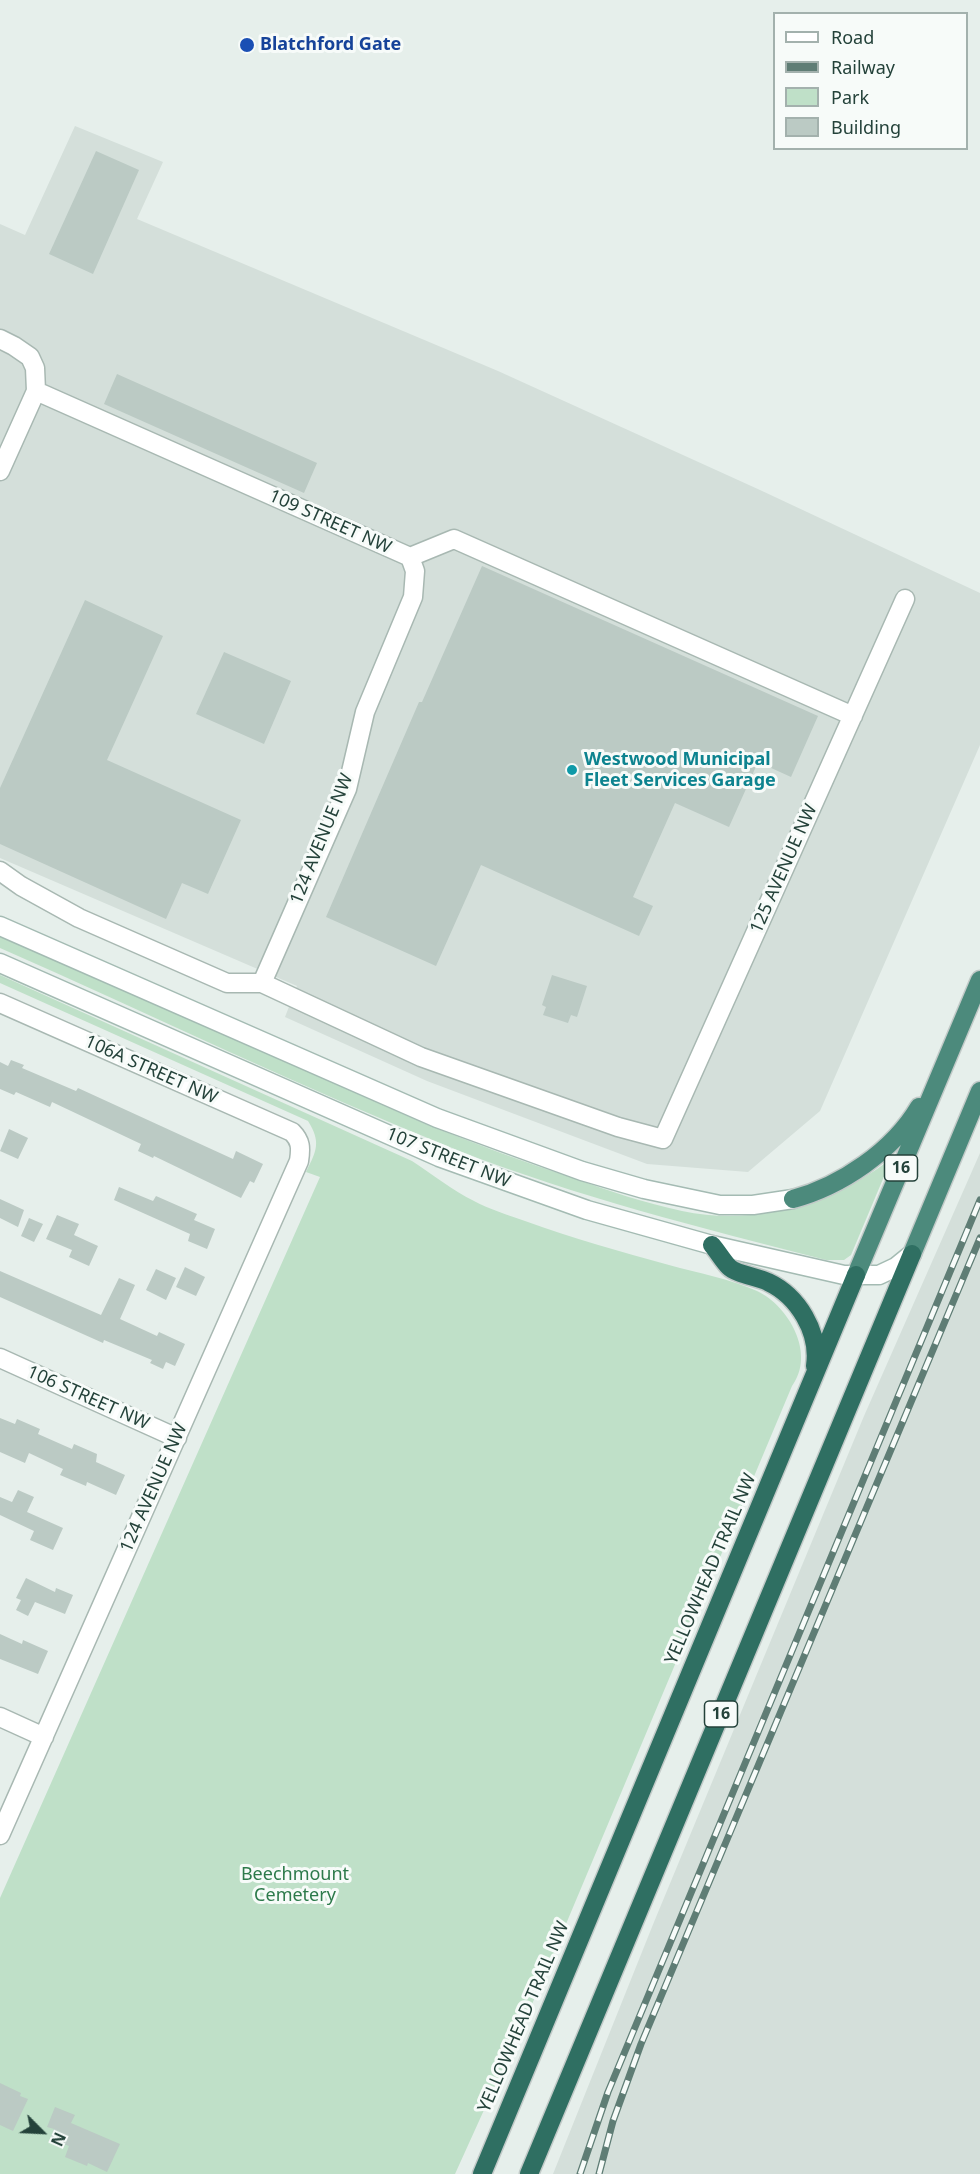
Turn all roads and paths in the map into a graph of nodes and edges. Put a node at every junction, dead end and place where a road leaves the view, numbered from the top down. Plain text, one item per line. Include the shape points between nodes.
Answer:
1 (0, 339) edge
2 (36, 391) junction
3 (0, 471) edge
4 (410, 557) junction
5 (905, 599) dead end
6 (853, 716) junction
7 (0, 871) edge
8 (0, 926) edge
9 (0, 963) edge
10 (980, 980) edge
11 (262, 983) junction
12 (0, 1003) edge
13 (945, 1062) junction
14 (980, 1091) edge
15 (299, 1140) joint
16 (793, 1199) joint
17 (712, 1245) junction
18 (912, 1254) junction
19 (856, 1275) junction
20 (0, 1358) edge
21 (810, 1386) junction
22 (177, 1438) junction
23 (0, 1718) edge
24 (44, 1737) junction
25 (0, 1835) edge
26 (482, 2174) edge
27 (529, 2174) edge

1 - 2 street via 30,357 35,368
2 - 3 street
2 - 4 street, 109 STREET NW
4 - 6 street, 109 STREET NW via 454,538
4 - 11 street, 124 AVENUE NW via 415,571 413,597 365,712 347,789
5 - 6 street, 125 AVENUE NW
6 - 11 street, 125 AVENUE NW via 663,1139 618,1127 428,1059
7 - 11 street via 79,918 227,983
8 - 16 street, 107 STREET NW via 437,1118 582,1171 720,1205
9 - 17 street, 107 STREET NW via 440,1157 587,1210
10 - 13 highway, YELLOWHEAD TRAIL NW / 16
12 - 15 street, 106A STREET NW via 292,1132
13 - 16 highway via 915,1113 889,1143 837,1181
13 - 19 highway, YELLOWHEAD TRAIL NW / 16
14 - 18 highway, 16
15 - 22 street, 124 AVENUE NW via 299,1161
17 - 19 street, 107 STREET NW via 821,1271
17 - 21 highway via 730,1269 778,1288 798,1307 807,1320 815,1349
18 - 19 street, 107 STREET NW via 879,1275
18 - 27 highway, 16
19 - 21 highway, YELLOWHEAD TRAIL NW / 16
20 - 22 street, 106 STREET NW
21 - 26 highway, YELLOWHEAD TRAIL NW / 16
22 - 24 street, 124 AVENUE NW
23 - 24 street
24 - 25 street, 124 AVENUE NW

